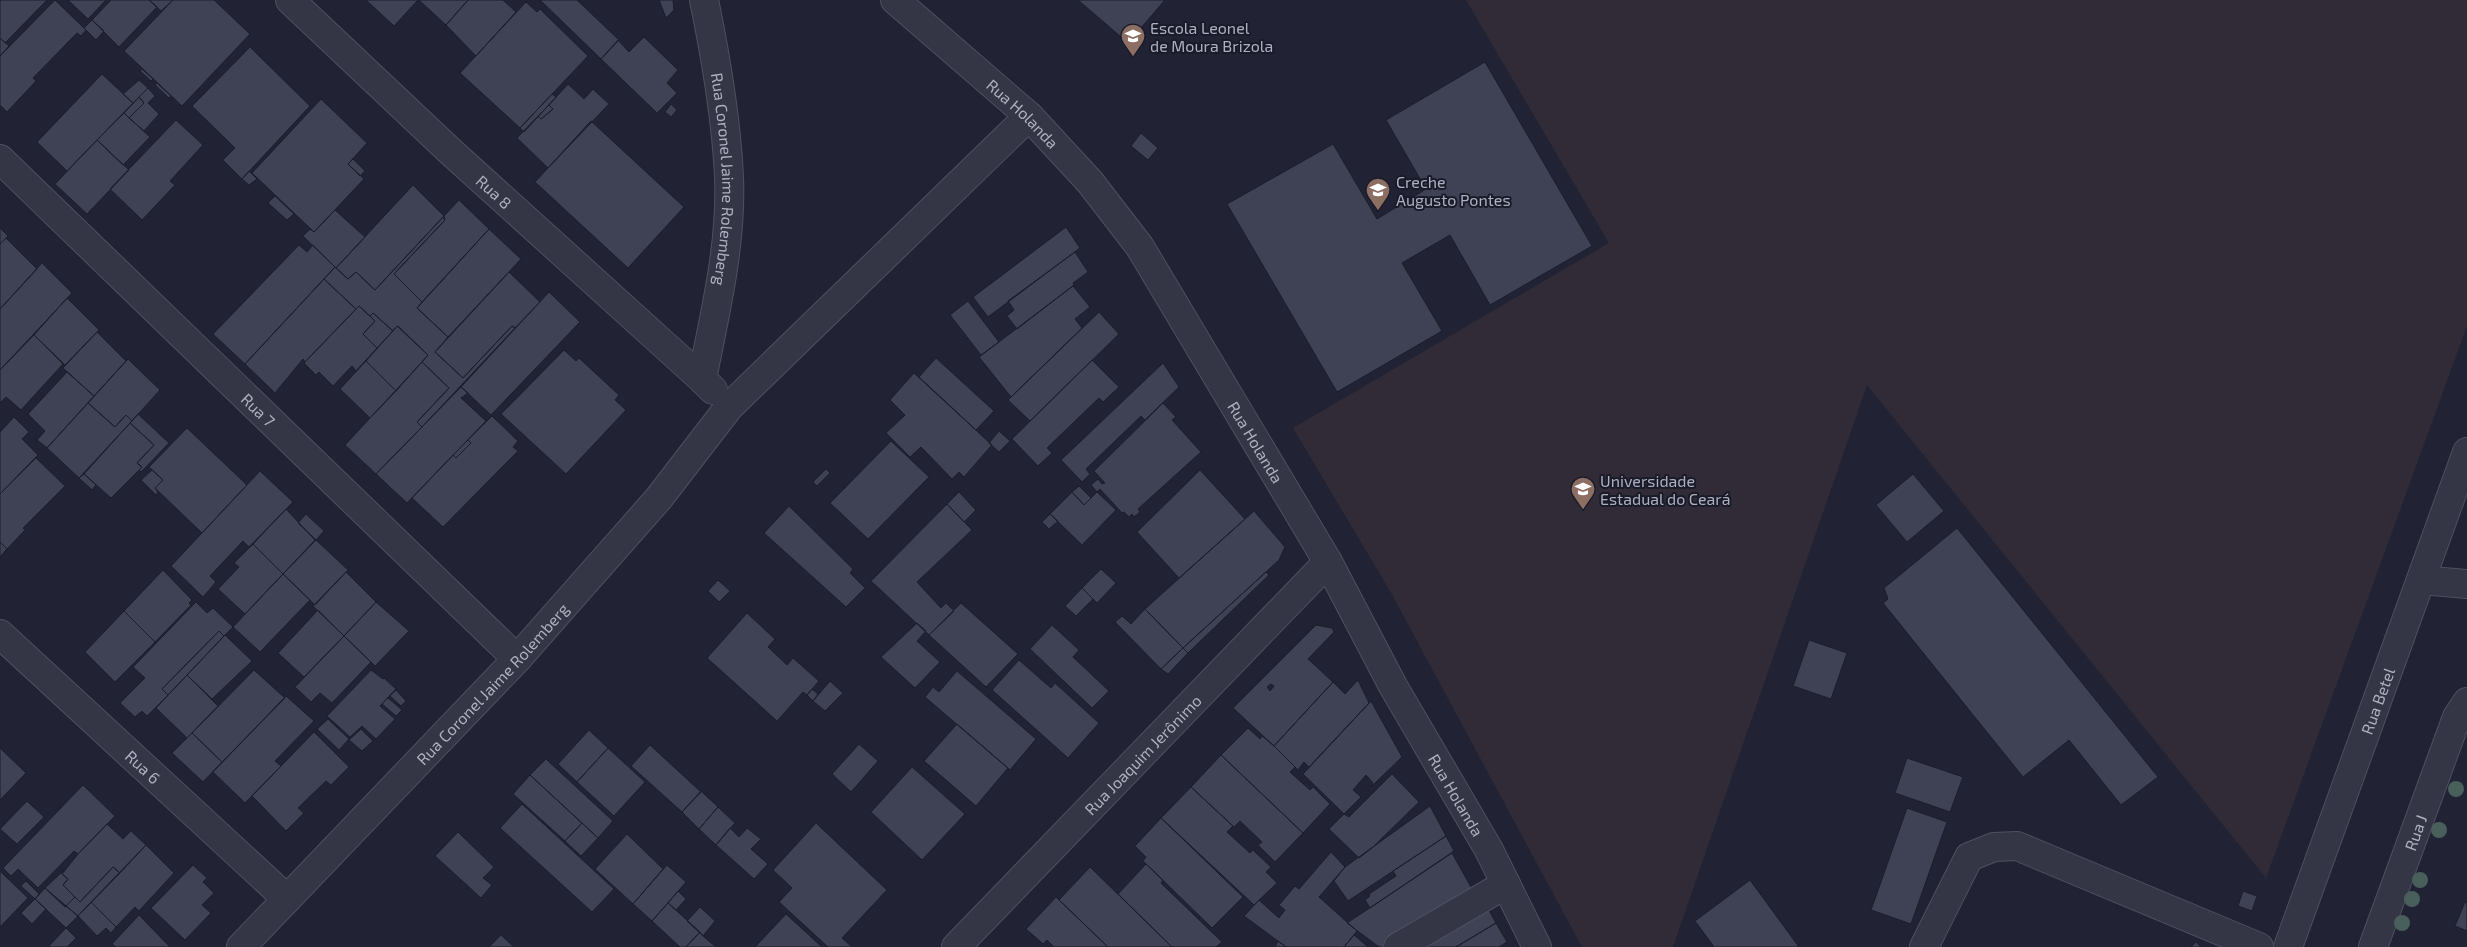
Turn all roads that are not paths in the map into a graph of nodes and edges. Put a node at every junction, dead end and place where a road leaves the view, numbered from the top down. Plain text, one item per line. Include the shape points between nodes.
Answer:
1 (290, 0) edge
2 (704, 0) edge
3 (895, 0) edge
4 (1028, 116) junction
5 (0, 159) edge
6 (702, 379) junction
7 (729, 407) junction
8 (2467, 452) edge
9 (1328, 562) junction
10 (2421, 580) junction
11 (2467, 584) edge
12 (0, 634) edge
13 (517, 659) junction
14 (2462, 710) edge
15 (1506, 884) junction
16 (288, 899) junction
17 (241, 947) edge
18 (956, 947) edge
19 (1398, 947) edge
20 (1537, 947) edge
21 (1924, 947) edge
22 (2259, 947) edge
23 (2288, 947) edge
24 (2374, 947) edge

1 - 6 street, Rua 8 via 450,151
2 - 6 street, Rua Coronel Jaime Rolemberg via 719,72 729,177 723,269
3 - 4 street, Rua Holanda
4 - 7 street, Rua Coronel Jaime Rolemberg
4 - 9 street, Rua Holanda via 1090,182 1140,247
5 - 13 street, Rua 7
6 - 7 street
7 - 13 street, Rua Coronel Jaime Rolemberg via 659,498
8 - 10 street, Rua Betel
9 - 15 street, Rua Holanda via 1393,686
9 - 18 street, Rua Joaquim Jerônimo
10 - 11 street
10 - 23 street, Rua Betel
12 - 16 street, Rua 6
13 - 16 street, Rua Coronel Jaime Rolemberg
14 - 24 street, Rua J
15 - 19 street
15 - 20 street, Rua Holanda
16 - 17 street, Rua Coronel Jaime Rolemberg
21 - 22 street via 1969,857 1994,847 2016,846

